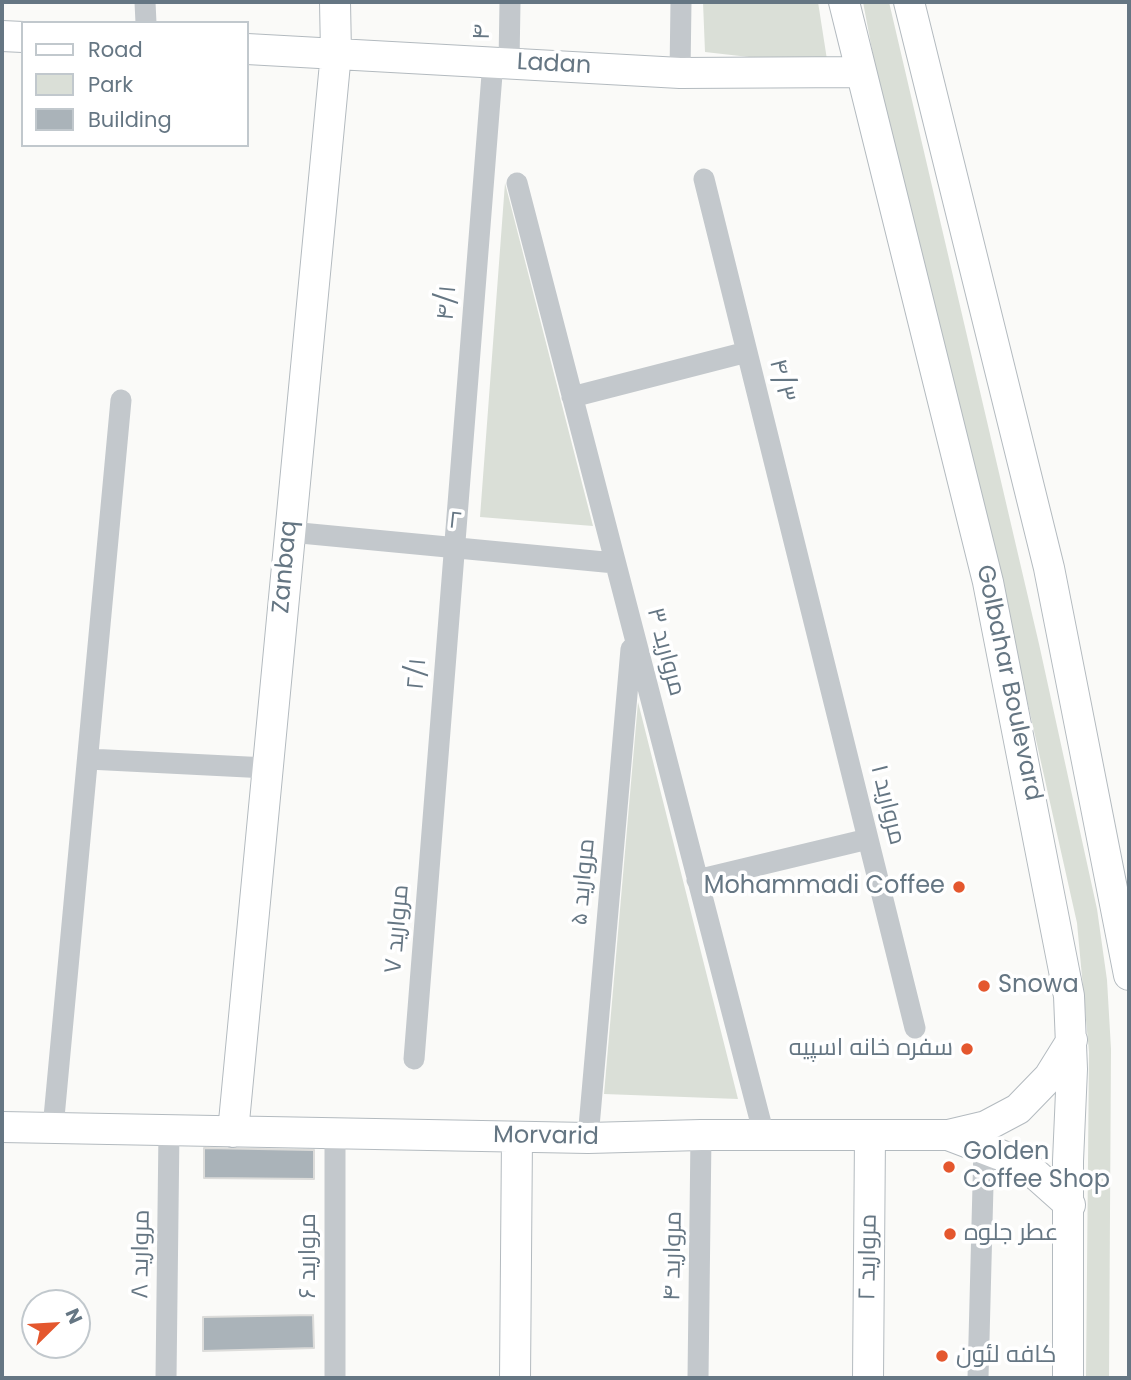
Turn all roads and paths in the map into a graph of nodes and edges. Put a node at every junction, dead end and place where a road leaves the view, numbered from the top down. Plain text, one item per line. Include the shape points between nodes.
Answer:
1 (145, 2) edge
2 (335, 2) edge
3 (510, 2) edge
4 (681, 2) edge
5 (844, 2) edge
6 (909, 2) edge
7 (146, 21) edge
8 (2, 36) edge
9 (21, 37) edge
10 (248, 49) edge
11 (335, 53) junction
12 (501, 62) junction
13 (861, 72) junction
14 (680, 73) junction
15 (704, 179) dead end
16 (517, 183) dead end
17 (747, 352) junction
18 (572, 397) junction
19 (121, 400) dead end
20 (290, 532) junction
21 (454, 548) junction
22 (615, 563) junction
23 (808, 595) joint
24 (633, 631) junction
25 (88, 759) junction
26 (267, 768) junction
27 (434, 804) joint
28 (868, 839) junction
29 (697, 880) junction
30 (1129, 975) edge
31 (915, 1028) dead end
32 (1072, 1040) junction
33 (414, 1059) dead end
34 (2, 1127) edge
35 (53, 1128) junction
36 (169, 1130) junction
37 (233, 1132) junction
38 (335, 1133) junction
39 (701, 1135) junction
40 (764, 1135) junction
41 (948, 1135) junction
42 (870, 1136) junction
43 (517, 1137) junction
44 (588, 1138) junction
45 (984, 1147) junction
46 (1070, 1205) junction
47 (166, 1378) edge
48 (335, 1378) edge
49 (515, 1378) edge
50 (698, 1378) edge
51 (868, 1378) edge
52 (978, 1378) edge
53 (1068, 1378) edge

1 - 7 street
2 - 11 street, Zanbaq
3 - 12 street, ۴
4 - 14 street
5 - 13 street, Golbahar Boulevard
6 - 30 street via 1049,568
8 - 9 street
10 - 11 street, Ladan
11 - 12 street, Ladan
11 - 20 street, Zanbaq
12 - 14 street, Ladan
12 - 21 street, ۴/۱
13 - 14 street, Ladan
13 - 32 street, Golbahar Boulevard via 988,582 1069,996
15 - 17 street, ۴/۳
16 - 18 street, مروارید ۳
17 - 18 street
17 - 23 street, ۴/۳
18 - 22 street, مروارید ۳
19 - 25 street
20 - 21 street, ۲
20 - 26 street, Zanbaq
21 - 22 street, ۲
21 - 27 street, ۲/۱
22 - 24 street, مروارید ۳
23 - 28 street, مروارید ۱
24 - 29 street, مروارید ۳
24 - 44 street, مروارید ۵
25 - 26 street
25 - 35 street
26 - 37 street, Zanbaq
27 - 33 street, مروارید ۷
28 - 29 street
28 - 31 street, مروارید ۱
29 - 40 street, مروارید ۳
32 - 41 street via 1049,1077 1018,1109 986,1126
32 - 46 street, Golbahar Boulevard
34 - 35 street, Morvarid
35 - 36 street, Morvarid
36 - 37 street, Morvarid
36 - 47 street, مروارید ۸
37 - 38 street, Morvarid
38 - 43 street, Morvarid
38 - 48 street, مروارید ۶
39 - 40 street, Morvarid
39 - 44 street, Morvarid
39 - 50 street, مروارید ۴
40 - 42 street, Morvarid
41 - 42 street, Morvarid
41 - 45 street, Morvarid
42 - 51 street, مروارید ۲
43 - 44 street, Morvarid
43 - 49 street
45 - 46 street, Morvarid via 1024,1164
45 - 52 street
46 - 53 street, Golbahar Boulevard

